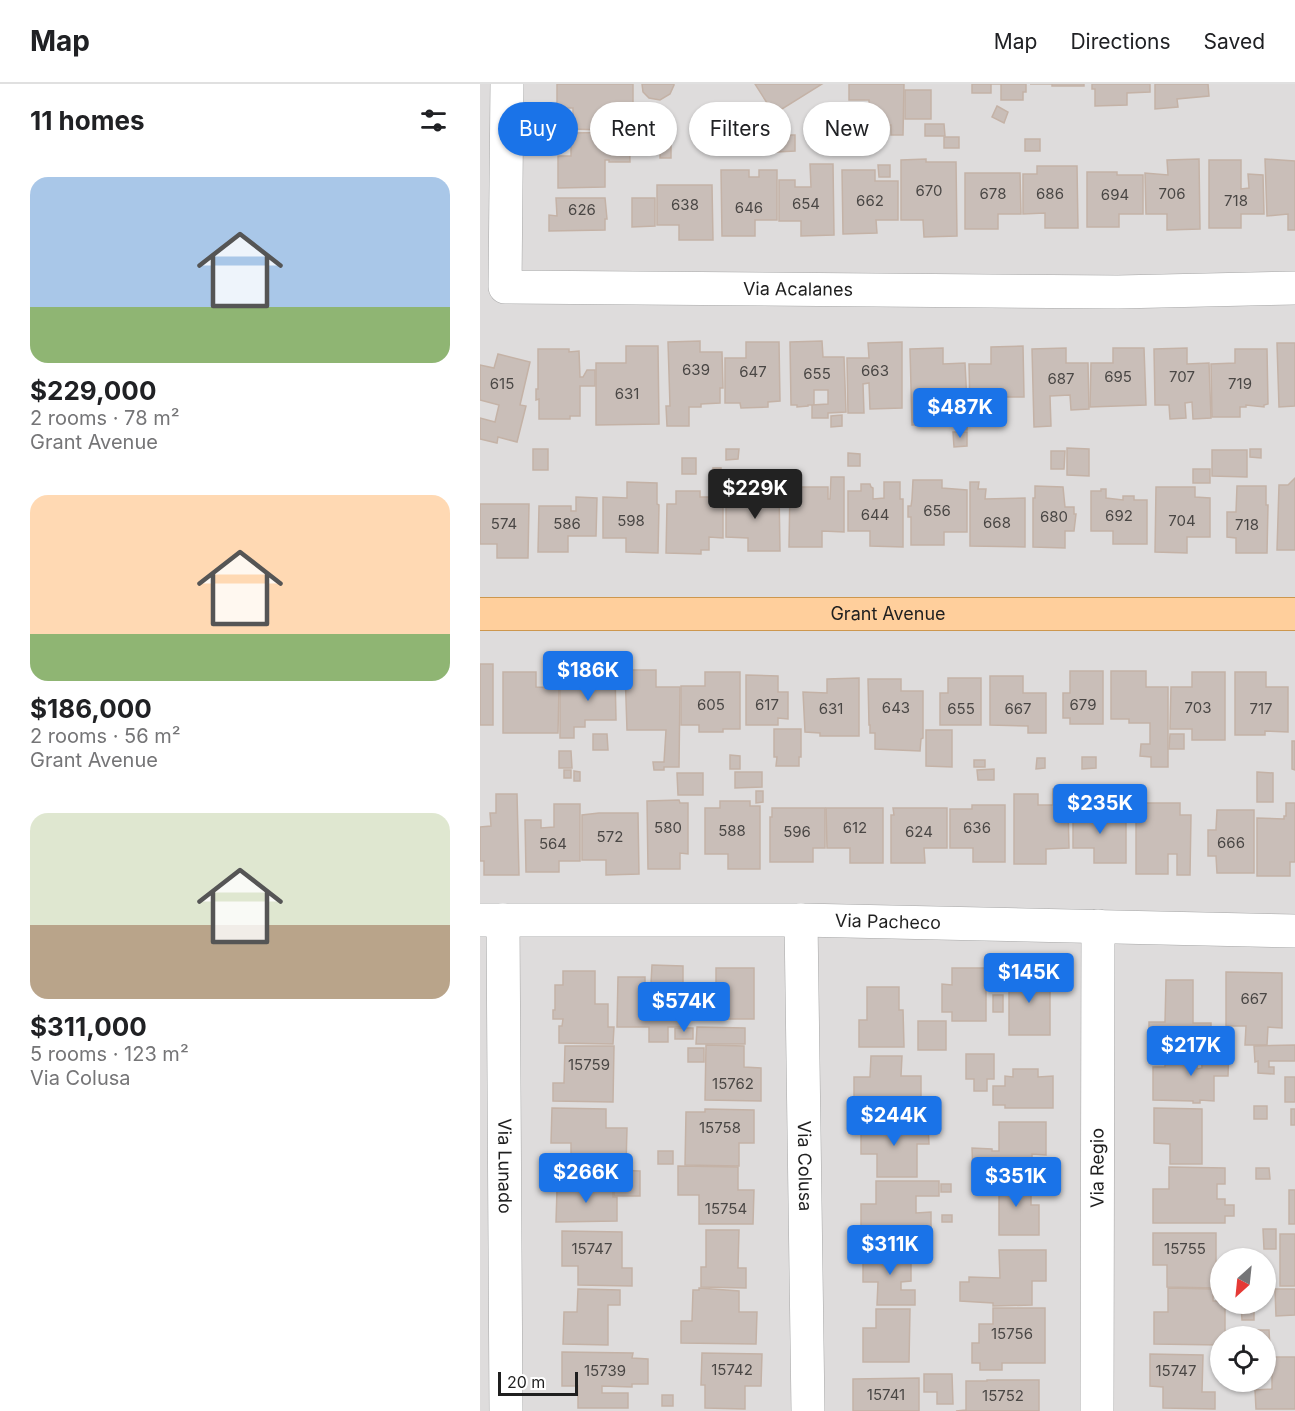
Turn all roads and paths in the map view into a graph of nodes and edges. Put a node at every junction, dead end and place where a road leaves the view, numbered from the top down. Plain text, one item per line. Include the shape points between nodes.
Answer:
1 (507, 84) edge
2 (1295, 288) edge
3 (480, 614) edge
4 (1295, 614) edge
5 (491, 920) edge
6 (801, 920) junction
7 (1098, 926) junction
8 (1295, 931) edge
9 (506, 1411) edge
10 (808, 1411) edge
11 (1097, 1411) edge

1 - 2 street, Via Acalanes via 505,287 1118,292
3 - 4 main road, Grant Avenue
5 - 6 street, Via Pacheco
5 - 9 street, Via Lunado
6 - 7 street, Via Pacheco
6 - 10 street, Via Colusa
7 - 8 street, Via Pacheco
7 - 11 street, Via Regio

